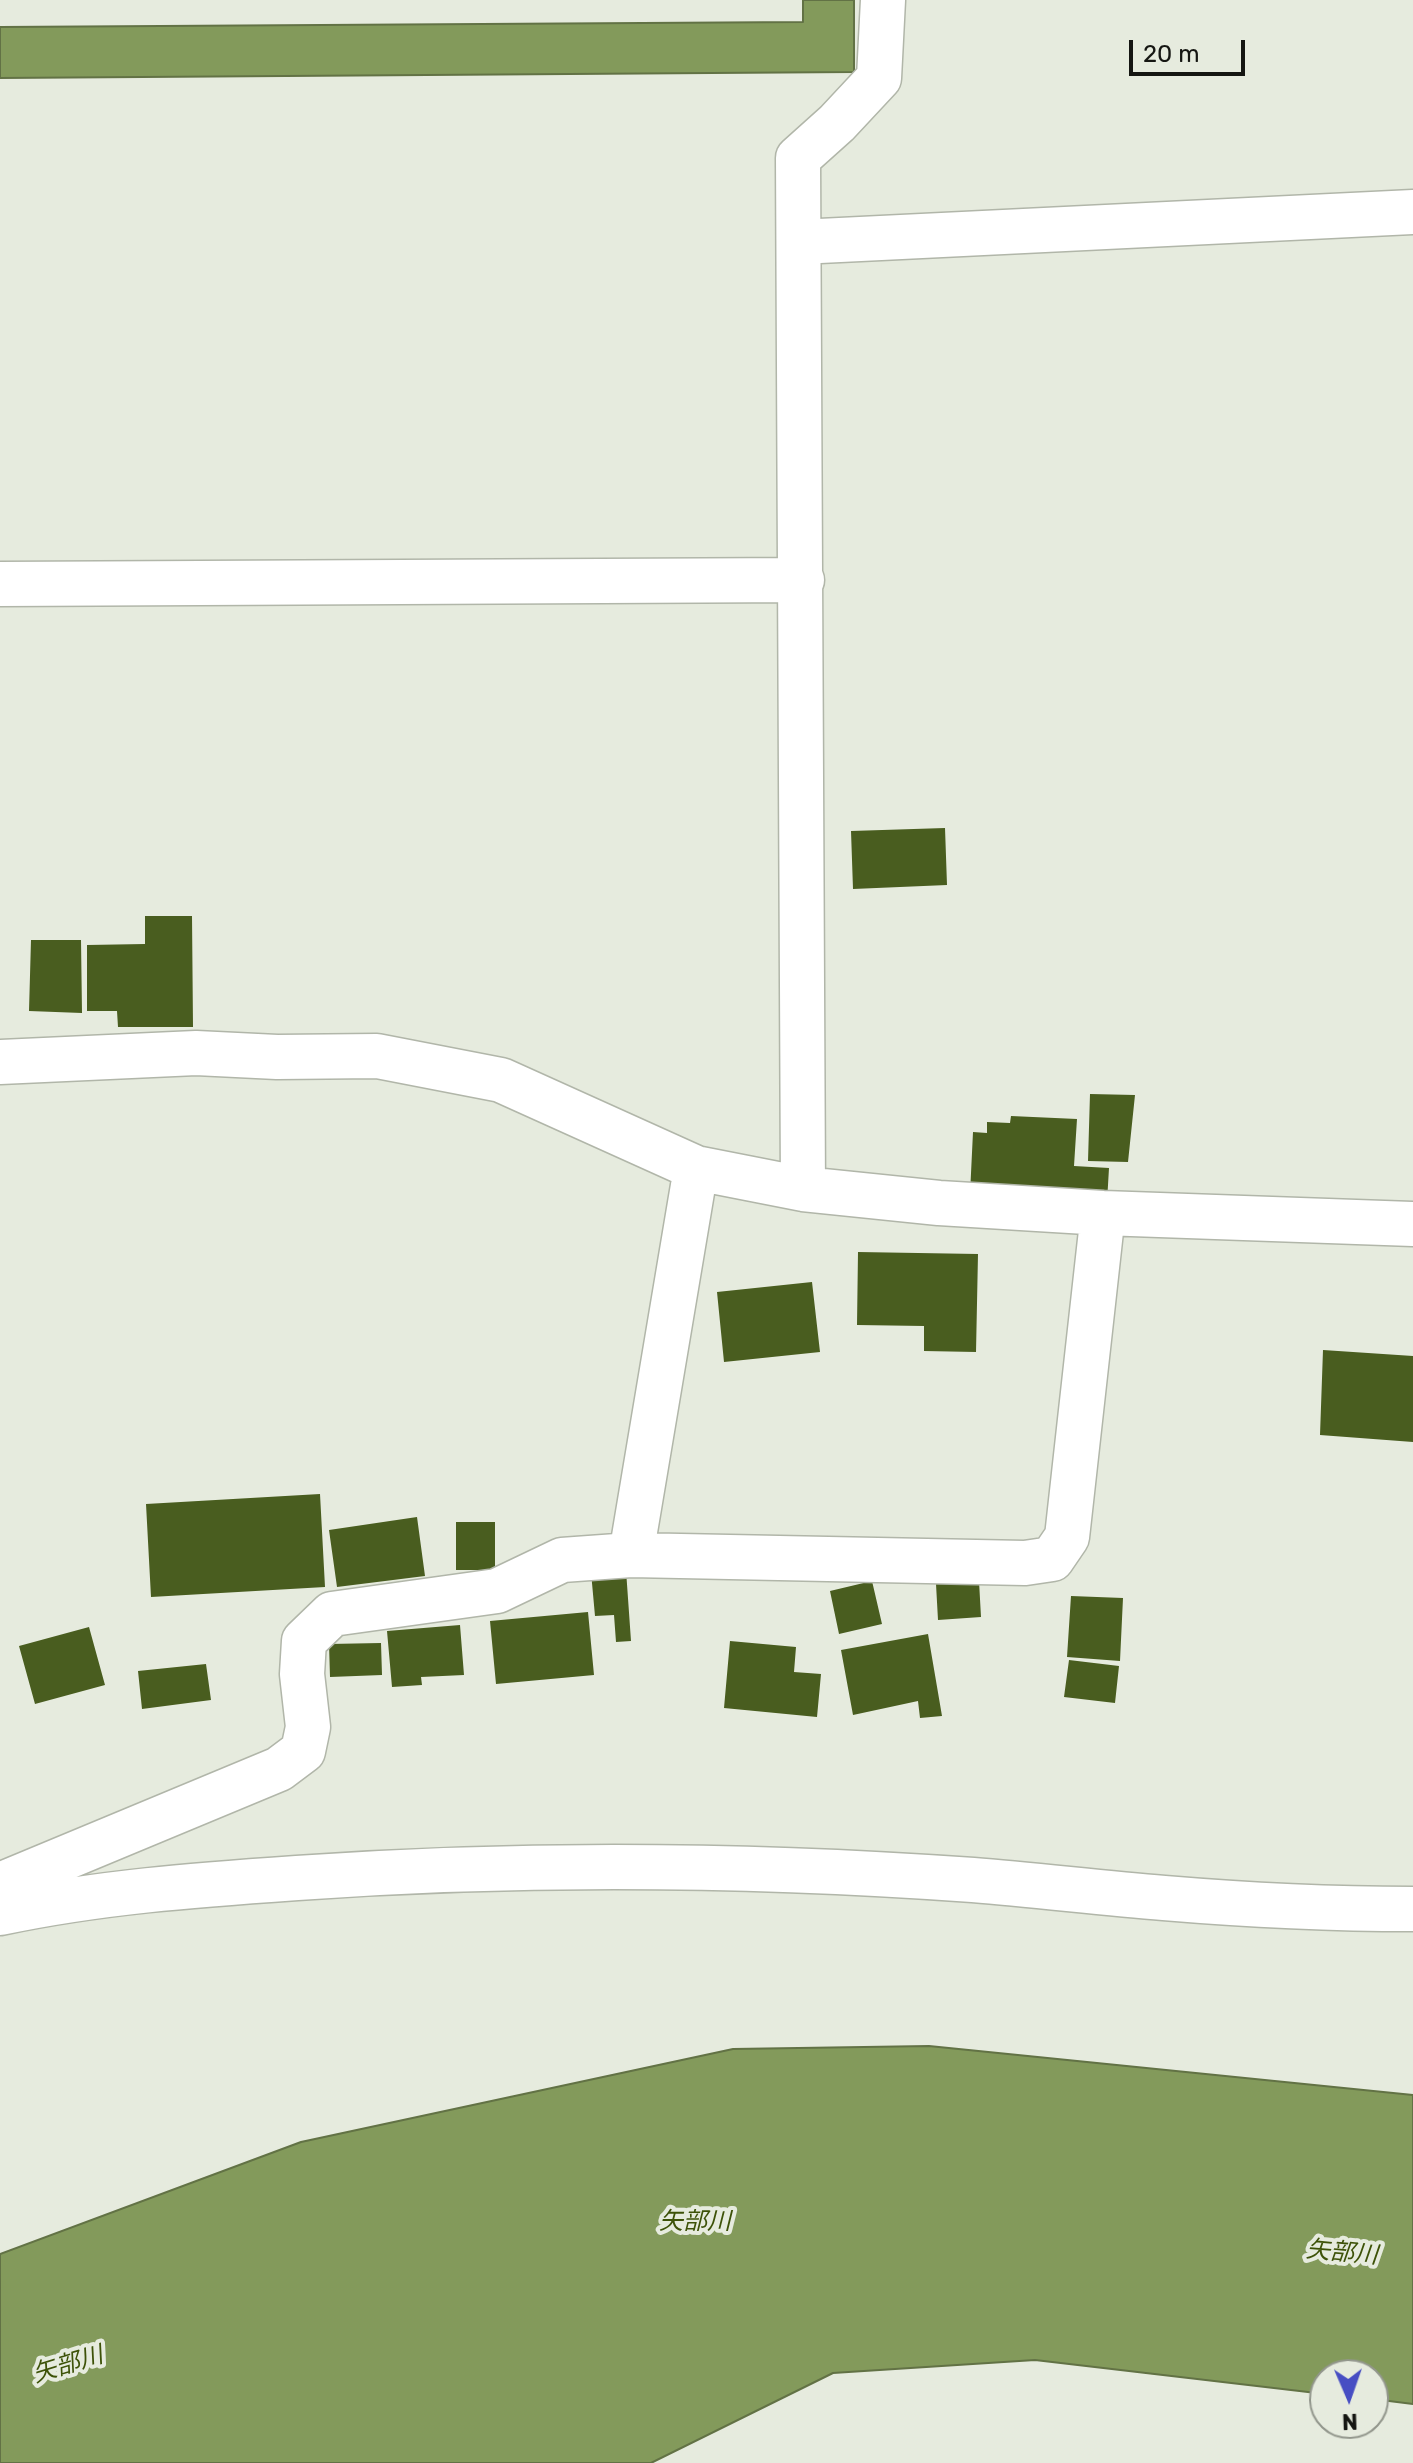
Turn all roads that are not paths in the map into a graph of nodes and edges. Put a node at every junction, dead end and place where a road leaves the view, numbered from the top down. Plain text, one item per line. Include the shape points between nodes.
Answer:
1 (883, 0) edge
2 (1413, 212) edge
3 (799, 242) junction
4 (802, 580) junction
5 (0, 584) edge
6 (0, 1062) edge
7 (696, 1168) junction
8 (803, 1189) junction
9 (1103, 1213) junction
10 (1413, 1224) edge
11 (631, 1555) junction
12 (0, 1885) edge
13 (1413, 1909) edge
14 (0, 1913) edge

1 - 3 street via 879,78 798,158
2 - 3 street
3 - 4 street
4 - 5 street
4 - 8 street
6 - 7 street via 196,1053 377,1056 501,1080
7 - 8 street
7 - 11 street
8 - 9 street
9 - 10 street
9 - 11 street via 1067,1537 1052,1559 1025,1563
11 - 12 street via 562,1560 497,1591 332,1614 304,1641 308,1727 303,1751 279,1769
13 - 14 street via 1251,1905 885,1874 612,1867 430,1871 154,1888

